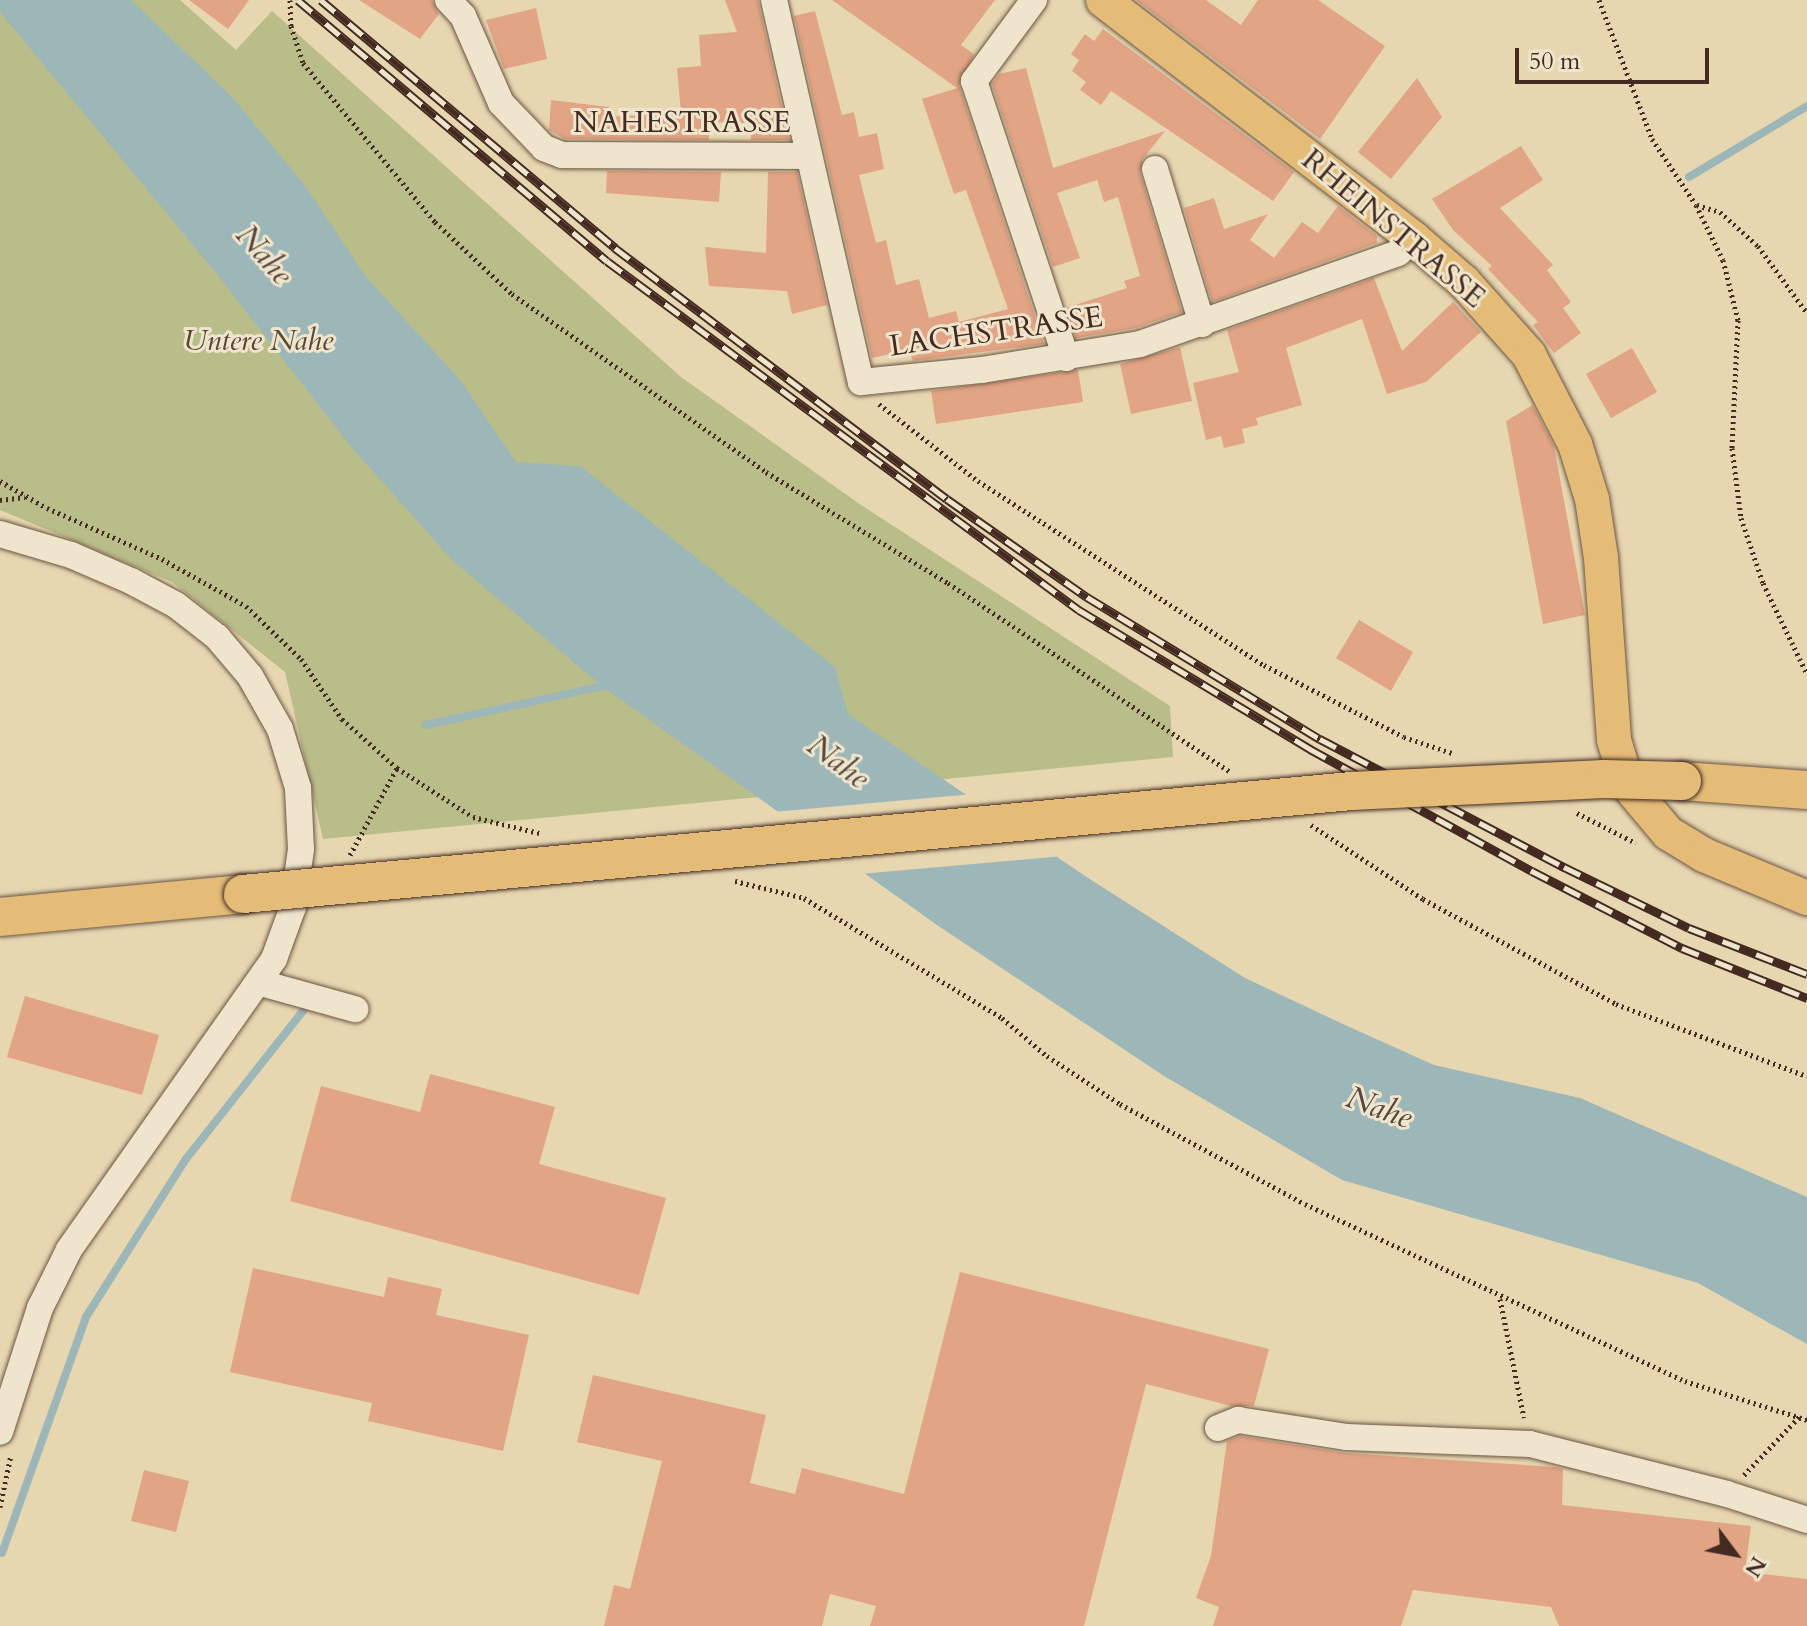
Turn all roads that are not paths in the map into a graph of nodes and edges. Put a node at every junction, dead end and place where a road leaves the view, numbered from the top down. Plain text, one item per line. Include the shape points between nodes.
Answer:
1 (448, 0) edge
2 (774, 0) edge
3 (1034, 0) edge
4 (1103, 0) edge
5 (809, 156) junction
6 (1155, 169) dead end
7 (1414, 239) junction
8 (1202, 324) junction
9 (1066, 358) junction
10 (0, 534) edge
11 (1807, 790) edge
12 (1807, 898) edge
13 (0, 917) edge
14 (261, 983) junction
15 (355, 1009) dead end
16 (1218, 1428) dead end
17 (6, 1440) edge
18 (1807, 1520) edge

1 - 5 street, NAHESTRASSE via 463,16 501,103 544,148 562,155
2 - 5 street, LACHSTRASSE
3 - 9 street via 974,81
4 - 7 main road, RHEINSTRASSE
5 - 9 street, LACHSTRASSE via 861,382
6 - 8 street
7 - 8 street, LACHSTRASSE via 1398,253
7 - 12 main road, RHEINSTRASSE via 1464,282 1529,355 1575,444 1592,499 1614,740 1627,784 1668,833 1704,855
8 - 9 street, LACHSTRASSE via 1140,344
10 - 14 street via 71,555 176,605 235,656 267,702 294,773 301,849 285,933
11 - 13 highway, bridge via 1590,779 1351,791
14 - 15 street
14 - 17 street via 131,1156 69,1250 40,1308
16 - 18 street via 1238,1420 1346,1437 1530,1444

